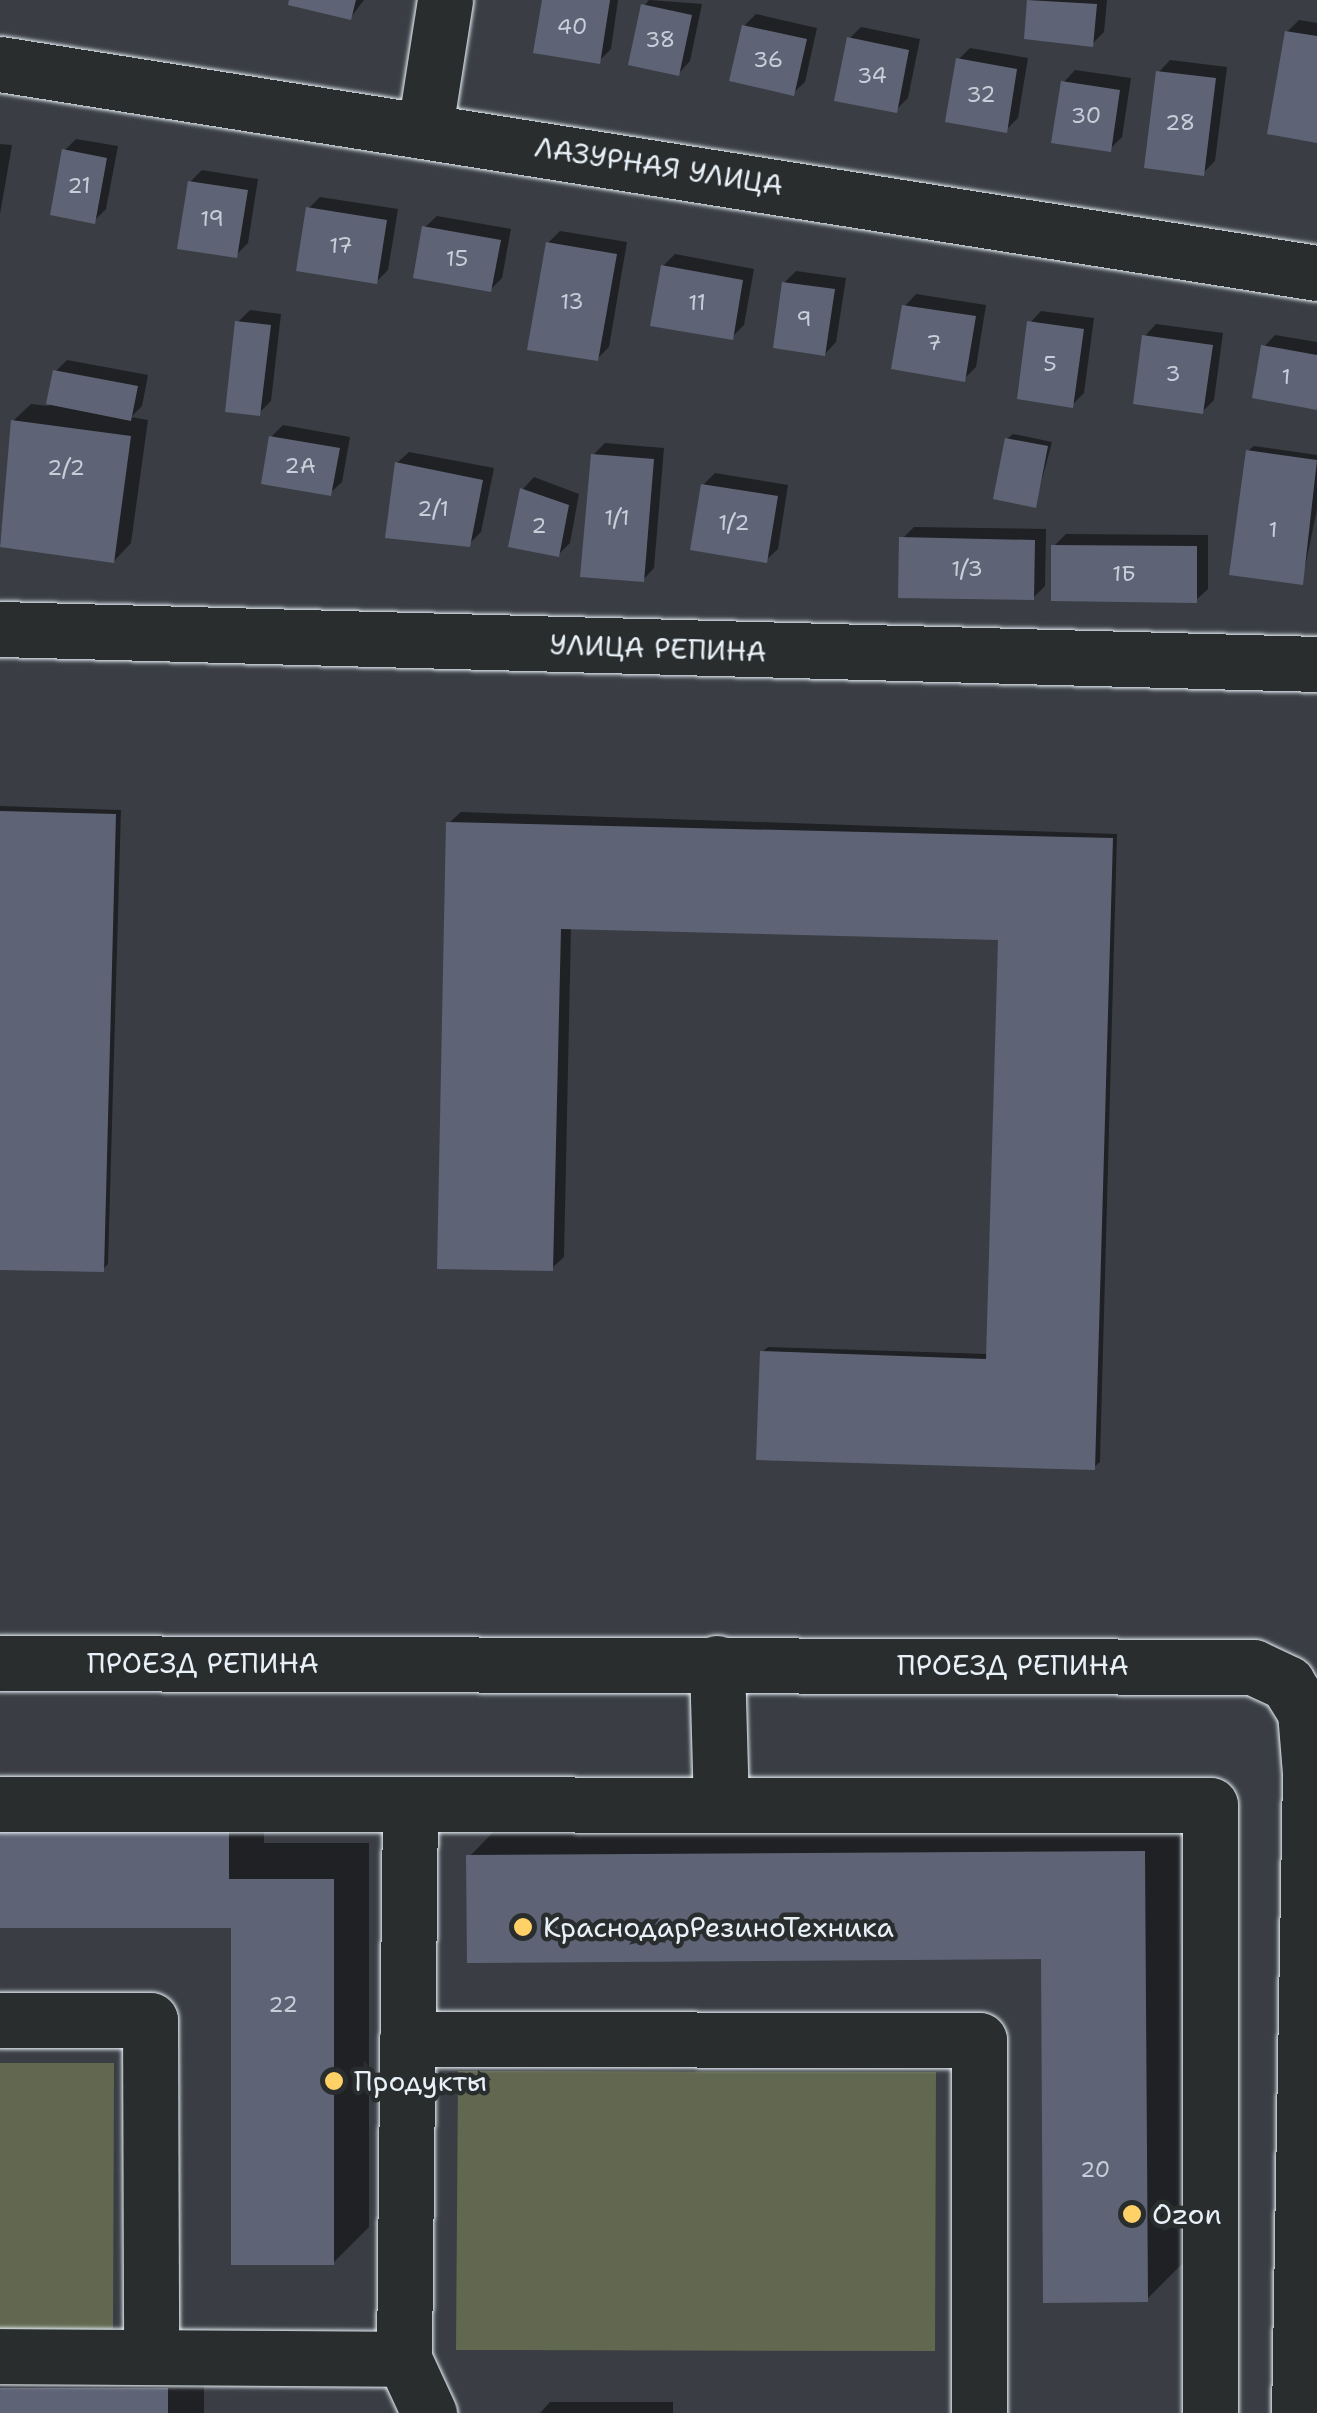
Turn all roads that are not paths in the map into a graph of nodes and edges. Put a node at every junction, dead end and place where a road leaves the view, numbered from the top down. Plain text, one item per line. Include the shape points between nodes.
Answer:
1 (445, 0) edge
2 (0, 64) edge
3 (425, 128) junction
4 (1317, 274) edge
5 (0, 629) edge
6 (1317, 664) edge
7 (0, 1663) edge
8 (718, 1664) junction
9 (0, 1804) edge
10 (410, 1804) junction
11 (721, 1804) junction
12 (0, 2020) edge
13 (406, 2039) junction
14 (152, 2355) junction
15 (0, 2356) edge
16 (404, 2359) junction
17 (429, 2413) edge
18 (978, 2413) edge
19 (1210, 2413) edge
20 (1299, 2413) edge

1 - 3 street
2 - 3 street, ЛАЗУРНАЯ УЛИЦА
3 - 4 street, ЛАЗУРНАЯ УЛИЦА
5 - 6 street, УЛИЦА РЕПИНА
7 - 8 street, ПРОЕЗД РЕПИНА
8 - 11 street
8 - 20 street, ПРОЕЗД РЕПИНА via 1253,1667 1286,1683 1305,1712 1310,1773
9 - 10 street
10 - 11 street
10 - 13 street
11 - 19 street via 1210,1805
12 - 14 street via 150,2020
13 - 16 street
13 - 18 street via 978,2040
14 - 15 street
14 - 16 street
16 - 17 street

